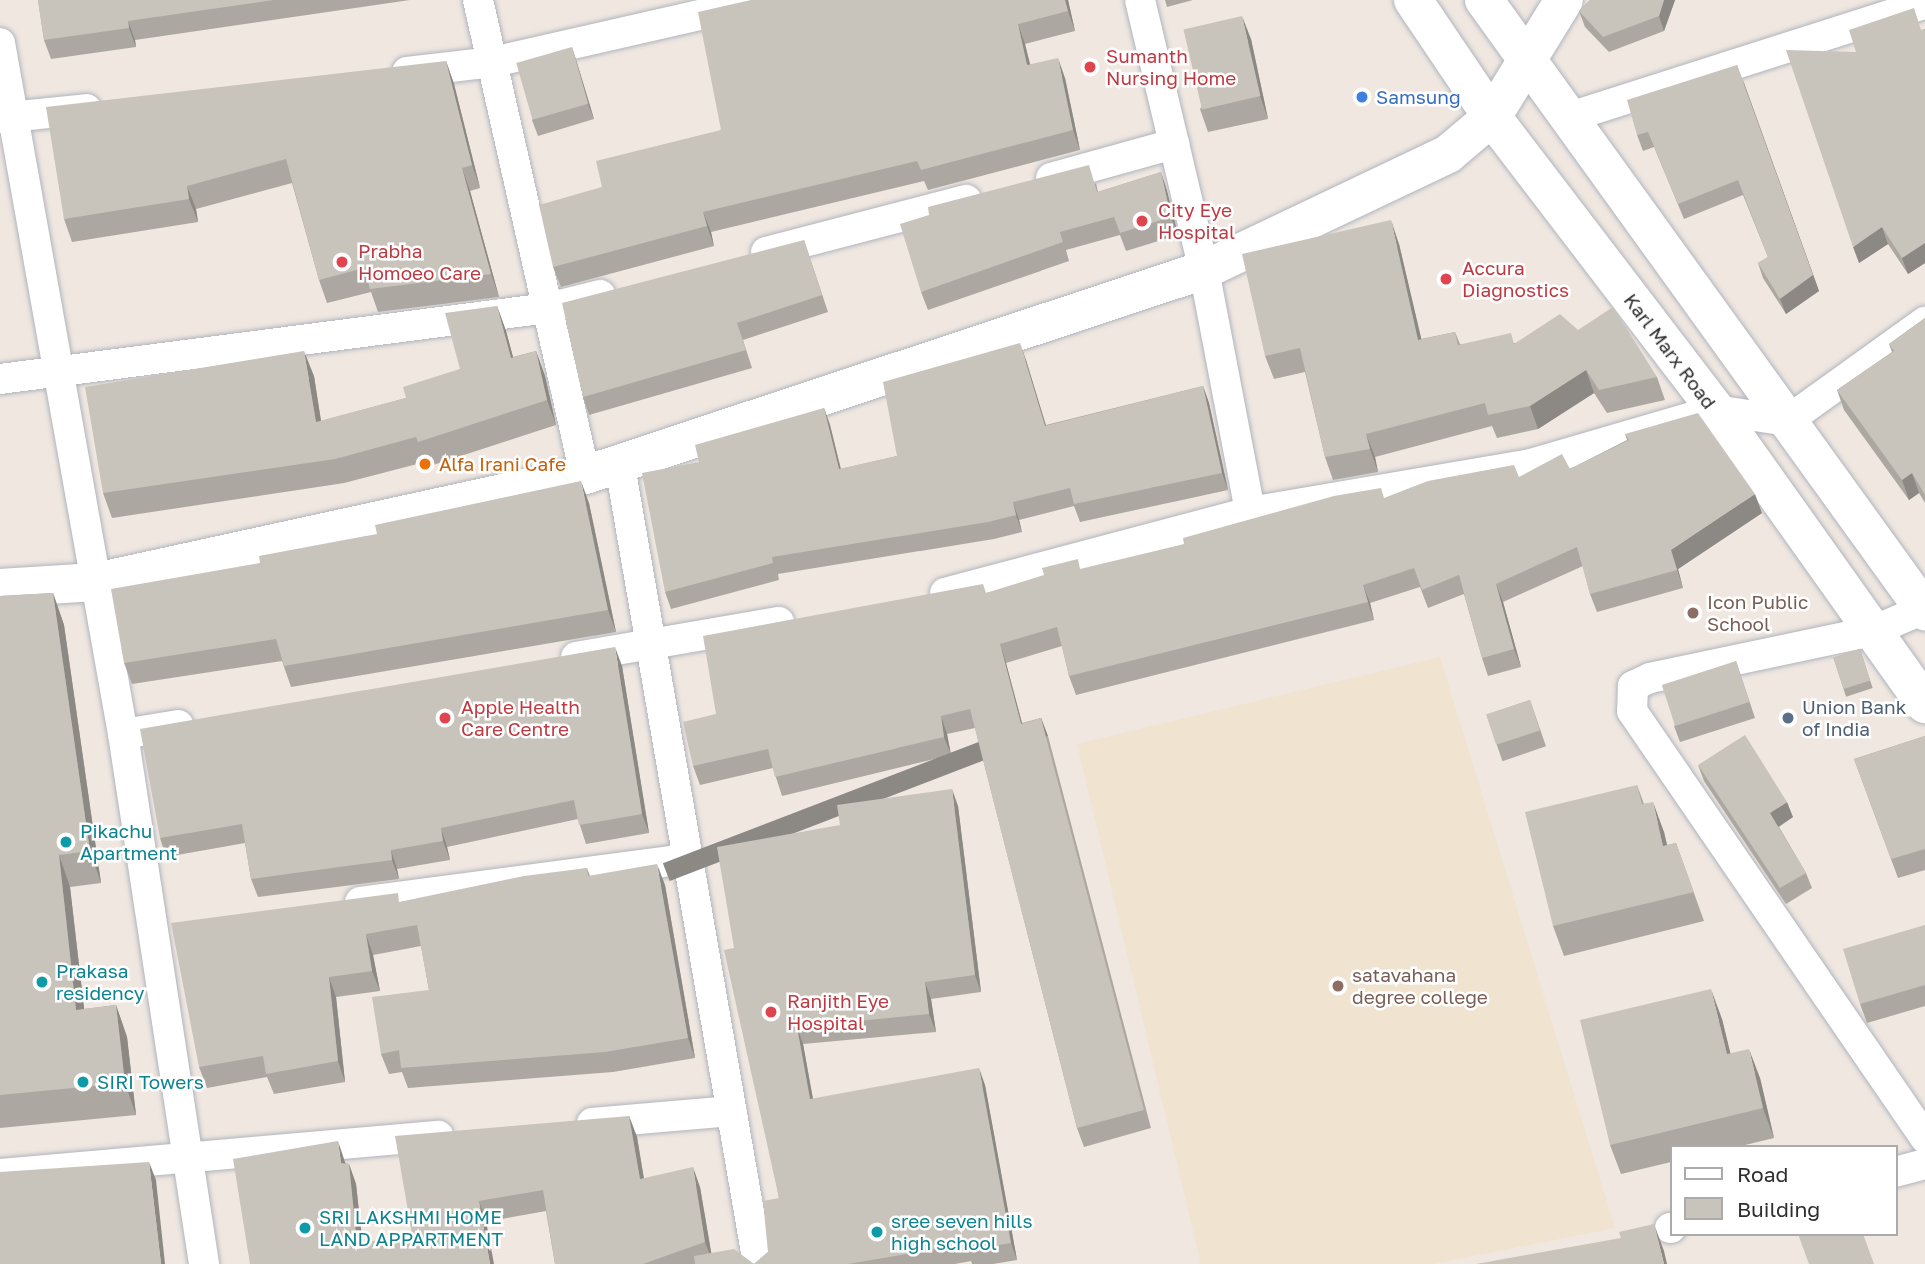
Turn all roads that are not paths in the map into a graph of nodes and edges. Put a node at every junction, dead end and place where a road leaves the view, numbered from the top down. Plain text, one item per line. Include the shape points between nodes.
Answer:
1 (478, 0) edge
2 (767, 0) edge
3 (1140, 0) edge
4 (1413, 0) edge
5 (1484, 0) edge
6 (1564, 0) edge
7 (1925, 4) edge
8 (0, 43) edge
9 (1525, 60) junction
10 (492, 62) junction
11 (383, 75) edge
12 (123, 105) edge
13 (1573, 116) junction
14 (1492, 117) junction
15 (7, 118) edge
16 (1174, 144) junction
17 (737, 259) edge
18 (1204, 270) junction
19 (629, 287) edge
20 (547, 305) junction
21 (1925, 322) edge
22 (59, 376) junction
23 (0, 379) edge
24 (1716, 410) junction
25 (1787, 421) junction
26 (602, 470) junction
27 (1250, 512) junction
28 (96, 582) junction
29 (0, 588) edge
30 (911, 599) edge
31 (1924, 610) edge
32 (815, 616) edge
33 (1873, 631) junction
34 (649, 645) junction
35 (541, 663) edge
36 (1925, 704) edge
37 (204, 720) edge
38 (123, 734) junction
39 (685, 859) junction
40 (329, 906) edge
41 (731, 1111) junction
42 (567, 1125) edge
43 (472, 1133) edge
44 (1925, 1138) edge
45 (186, 1158) junction
46 (1925, 1164) edge
47 (1897, 1171) edge
48 (0, 1174) edge
49 (204, 1264) edge
50 (758, 1264) edge

1 - 10 street
2 - 10 street
3 - 16 street
4 - 14 street, Karl Marx Road
5 - 9 street
6 - 9 street
7 - 13 street
8 - 15 street
9 - 13 street
9 - 14 street
10 - 11 street
10 - 20 street
12 - 15 street
13 - 25 street
14 - 18 street via 1448,153
14 - 24 street, Karl Marx Road
15 - 22 street
16 - 17 street
16 - 18 street
18 - 26 street
18 - 27 street
19 - 20 street
20 - 22 street
20 - 26 street
21 - 25 street
22 - 23 street
22 - 28 street
24 - 25 street
24 - 27 street via 1531,464
24 - 33 street, Karl Marx Road
25 - 31 street
26 - 28 street
26 - 34 street
27 - 30 street via 980,587
28 - 29 street
28 - 38 street
31 - 33 street
32 - 34 street
33 - 36 street, Karl Marx Road
33 - 44 street via 1650,678 1633,686 1632,712
34 - 35 street
34 - 39 street
37 - 38 street
38 - 45 street via 165,927
39 - 40 street
39 - 41 street
41 - 42 street
41 - 50 street
43 - 45 street
45 - 48 street
45 - 49 street
46 - 47 street

